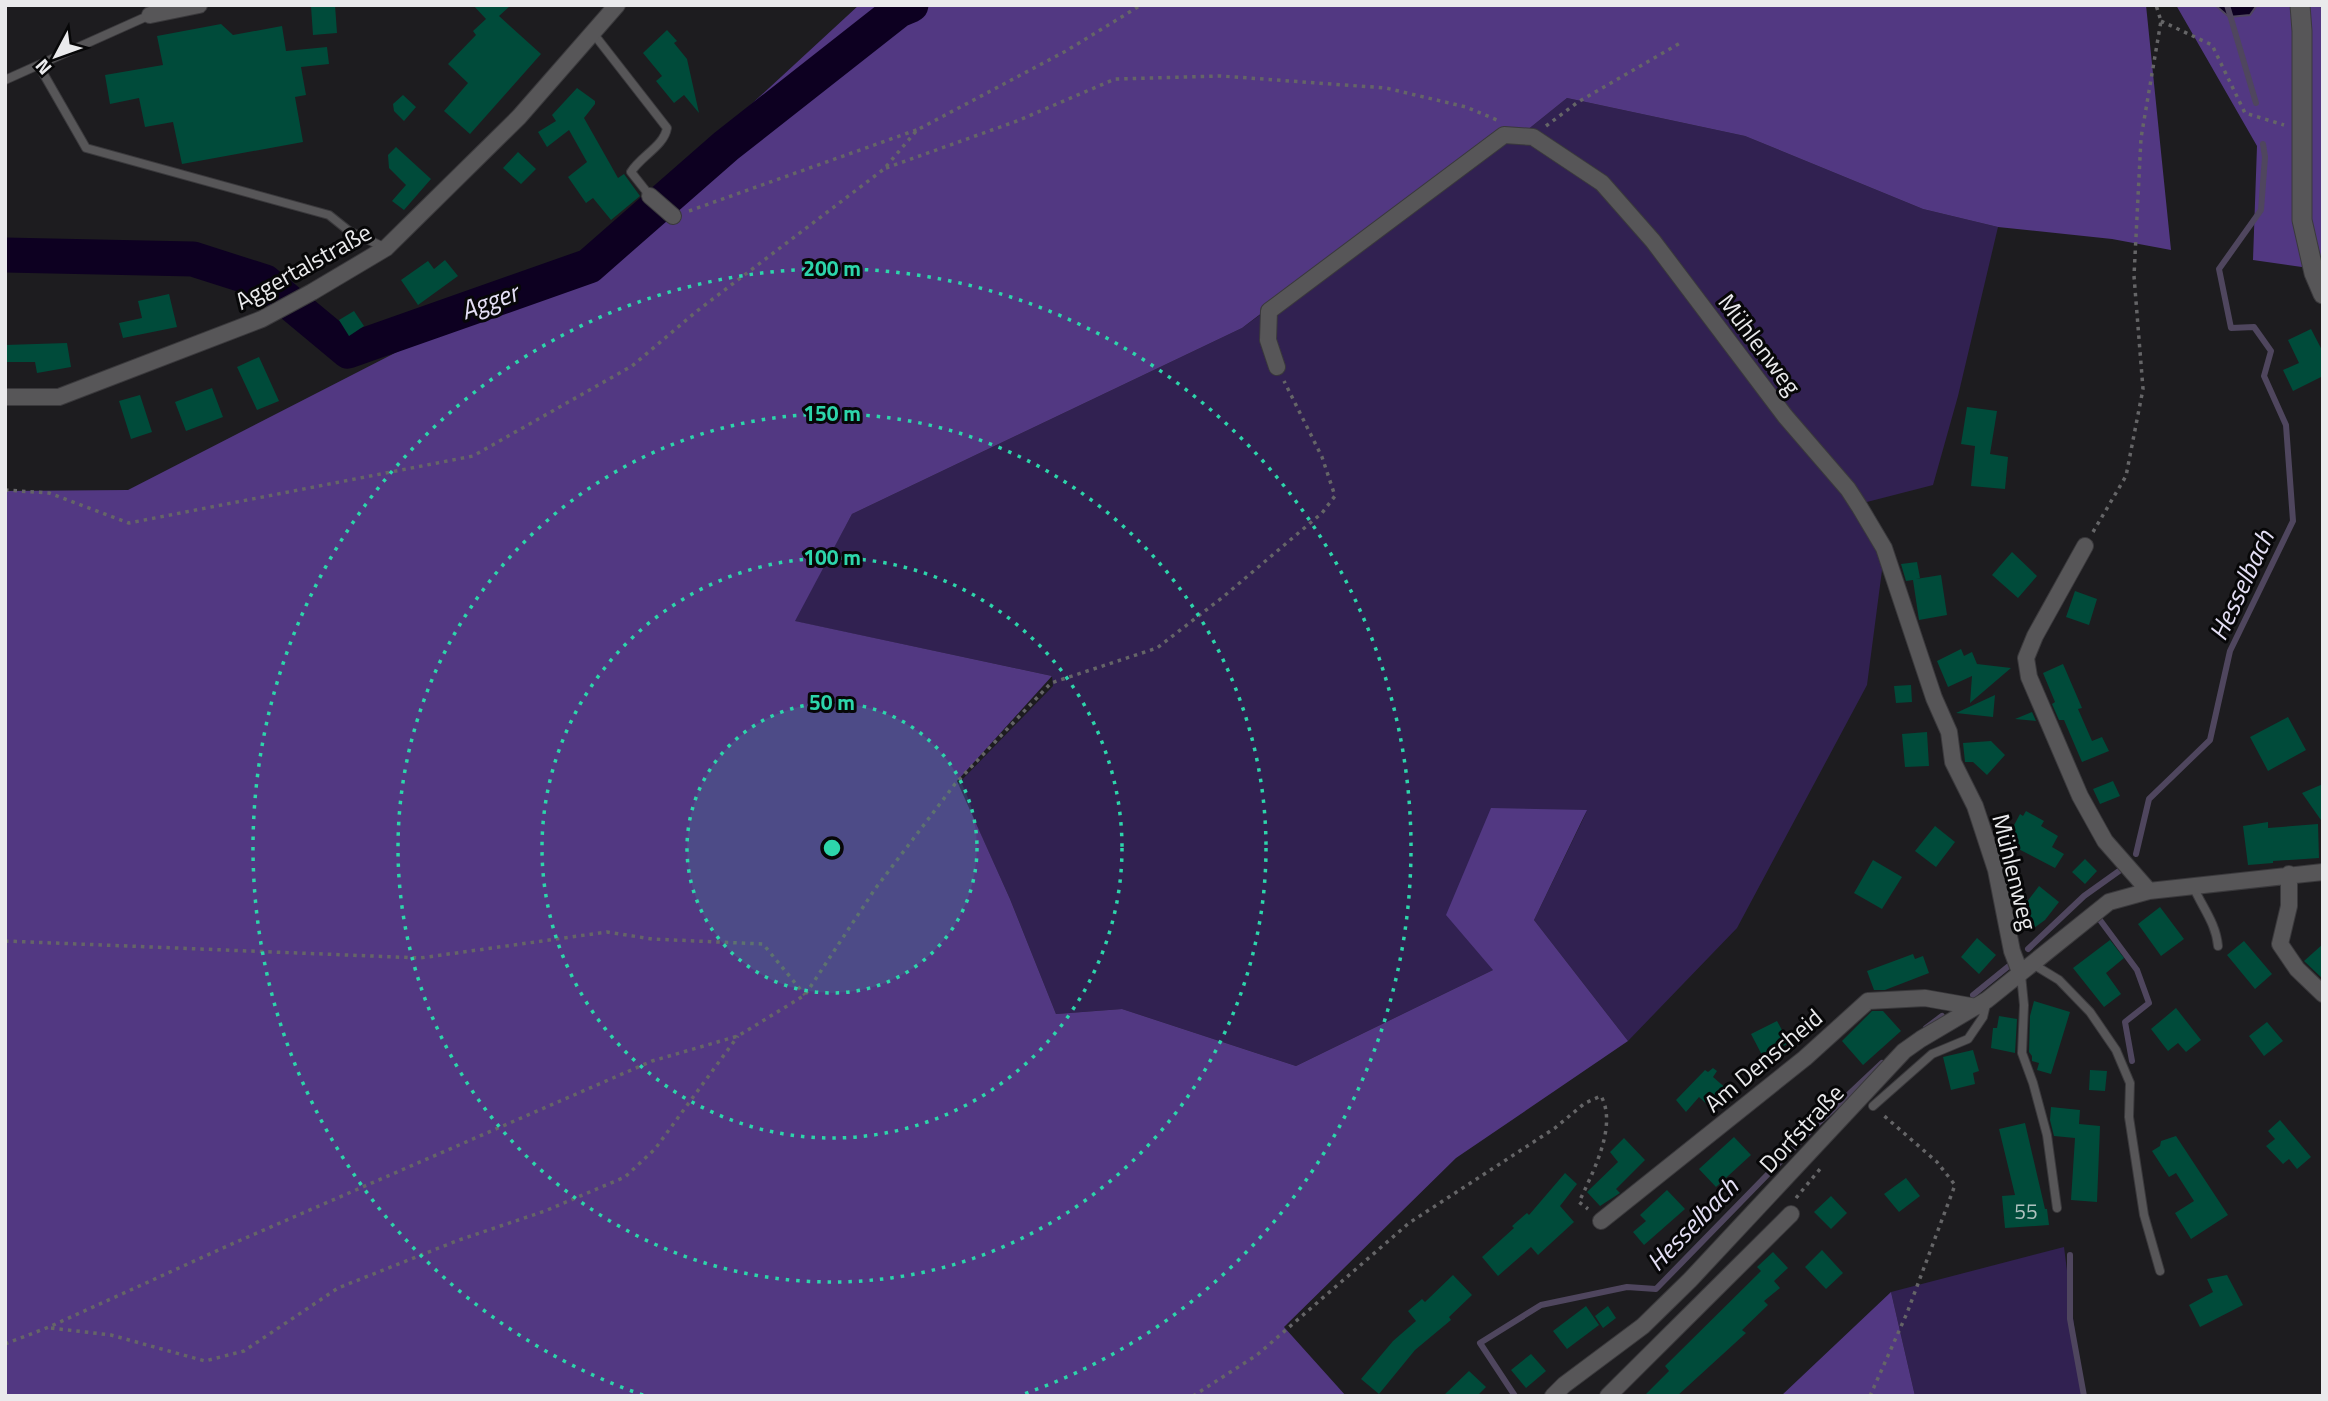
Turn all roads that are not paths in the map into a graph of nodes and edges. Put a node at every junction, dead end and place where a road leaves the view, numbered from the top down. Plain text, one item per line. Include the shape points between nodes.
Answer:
1 (199, 5) edge
2 (617, 5) edge
3 (2300, 5) edge
4 (150, 15) joint
5 (593, 33) junction
6 (39, 66) junction
7 (5, 80) edge
8 (650, 196) joint
9 (673, 216) road end
10 (386, 248) junction
11 (2323, 294) edge
12 (1277, 367) road end
13 (5, 397) edge
14 (2085, 546) road end
15 (2323, 872) edge
16 (2289, 874) junction
17 (2193, 886) junction
18 (2149, 891) junction
19 (2218, 946) dead end
20 (2026, 968) junction
21 (2323, 994) edge
22 (1981, 1004) junction
23 (1873, 1105) road end
24 (2057, 1208) dead end
25 (1791, 1214) dead end
26 (1601, 1221) road end
27 (2160, 1271) dead end
28 (1563, 1392) edge
29 (1608, 1396) edge

1 - 4 street
2 - 5 street, Aggertalstraße
3 - 11 street via 2302,220
4 - 6 lane
5 - 8 lane via 667,128 666,137 631,172
5 - 10 street, Aggertalstraße via 519,117
6 - 7 lane
6 - 10 lane via 86,148 329,215 349,231
8 - 9 street
10 - 13 street, Aggertalstraße via 262,319 59,397
12 - 20 street, Mühlenweg via 1268,340 1269,311 1504,135 1533,137 1602,183 1848,489 1884,548 1934,698 1950,732 1953,762 1975,806 1996,870 2011,951
14 - 18 street via 2035,636 2026,658 2029,677 2080,796 2105,841
15 - 16 street, Dorfstraße
16 - 17 street, Dorfstraße
16 - 21 street via 2289,906 2280,944 2297,970
17 - 18 street, Dorfstraße
17 - 19 lane via 2216,930
18 - 20 street, Dorfstraße via 2109,902
20 - 22 street, Dorfstraße
20 - 24 lane via 2022,1053 2048,1135
20 - 27 lane via 2059,980 2090,1012 2116,1050 2130,1083 2129,1117 2144,1215
22 - 23 lane, Dorfstraße via 1983,1017 1968,1039 1932,1054
22 - 26 street, Am Denscheid via 1926,998 1868,1001 1805,1058
22 - 28 street, Dorfstraße via 1904,1051 1690,1280
25 - 29 street

